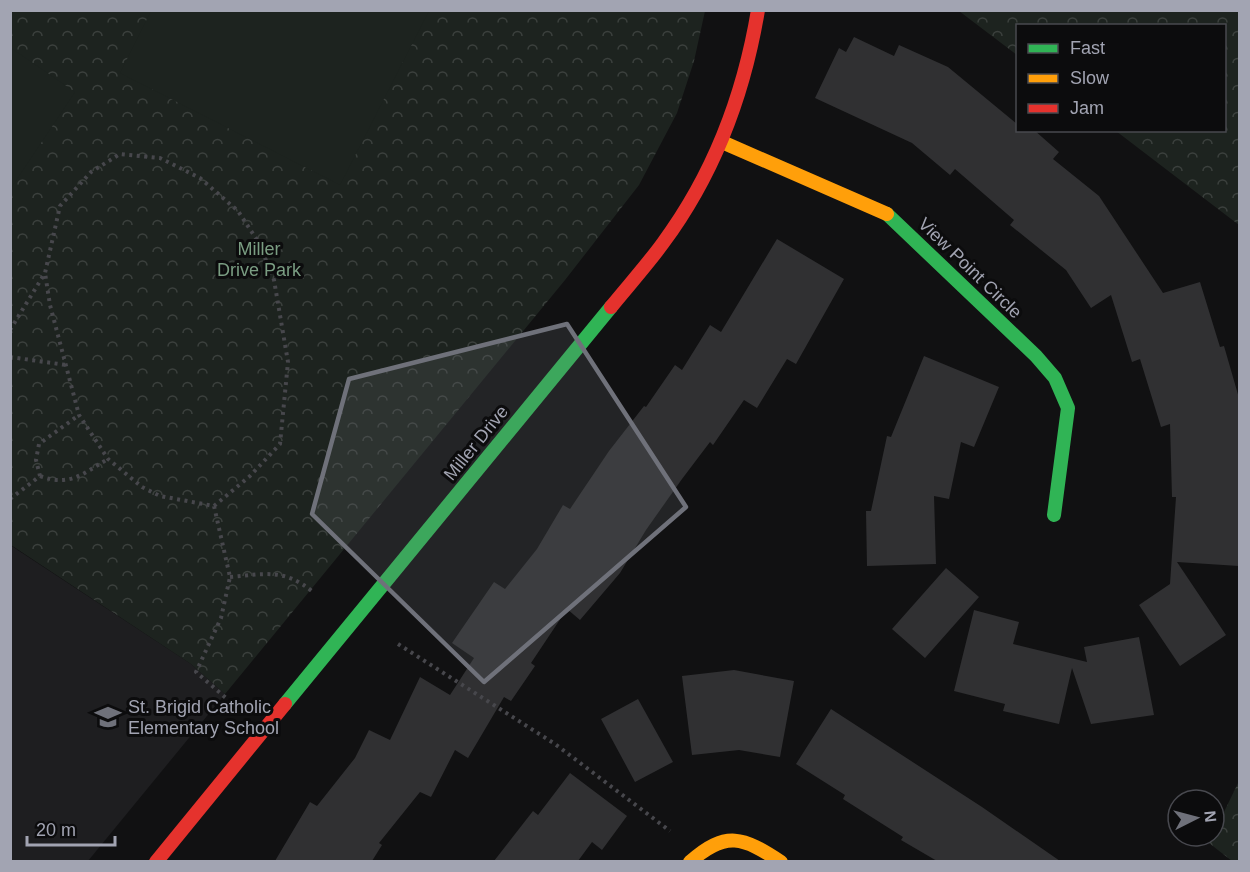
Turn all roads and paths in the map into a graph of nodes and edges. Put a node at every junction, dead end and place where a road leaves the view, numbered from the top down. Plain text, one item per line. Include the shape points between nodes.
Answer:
1 (758, 10) edge
2 (722, 142) junction
3 (45, 273) junction
4 (10, 330) edge
5 (10, 357) edge
6 (66, 365) junction
7 (79, 415) junction
8 (108, 459) junction
9 (40, 476) junction
10 (10, 499) edge
11 (214, 506) junction
12 (1054, 515) dead end
13 (230, 578) junction
14 (312, 592) dead end
15 (398, 644) dead end
16 (226, 698) dead end
17 (670, 831) dead end
18 (156, 861) edge
19 (690, 861) edge
20 (781, 861) edge

1 - 2 street, Miller Drive via 745,73
2 - 12 street, View Point Circle via 887,214 1036,356 1055,378 1068,408
2 - 18 street, Miller Drive via 690,205 663,243
3 - 4 path
3 - 6 path
3 - 11 path via 60,206 91,172 120,154 160,158 200,178 238,211 259,243 274,280 288,362 285,405 280,444
5 - 6 path
6 - 7 path
7 - 8 path
7 - 9 path via 39,444 36,460
8 - 9 path via 70,481 55,482
8 - 11 path via 142,487 160,496
9 - 10 path
11 - 13 path
13 - 14 path via 276,573 296,579
13 - 16 path via 220,618 196,672
15 - 17 path via 555,744
19 - 20 street via 707,846 726,839 754,844

